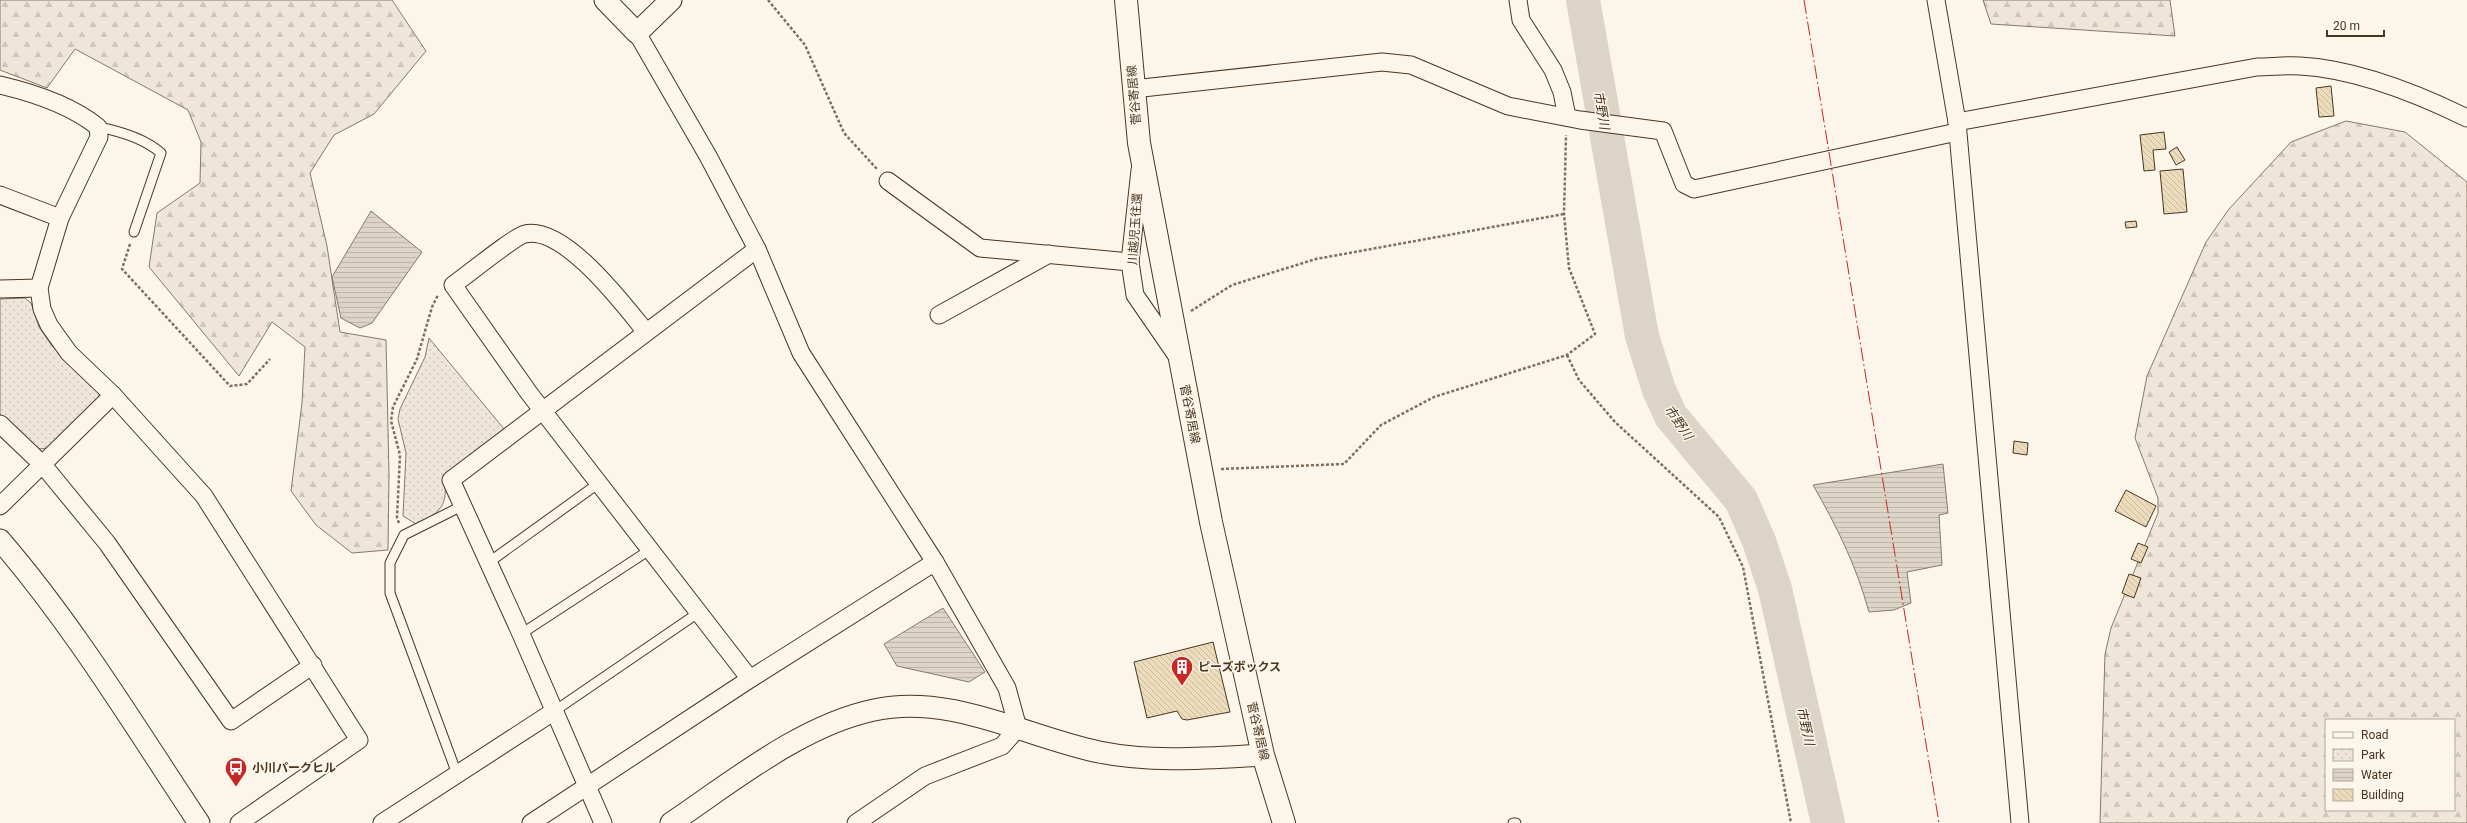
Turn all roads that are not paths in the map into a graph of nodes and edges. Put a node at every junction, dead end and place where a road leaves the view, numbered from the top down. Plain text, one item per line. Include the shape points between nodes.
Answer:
1 (605, 0) edge
2 (671, 0) edge
3 (1126, 0) edge
4 (1518, 0) edge
5 (1936, 0) edge
6 (637, 33) junction
7 (0, 85) edge
8 (1133, 89) junction
9 (1573, 118) junction
10 (2467, 118) edge
11 (98, 127) junction
12 (1957, 127) junction
13 (1141, 156) junction
14 (888, 181) road end
15 (0, 195) edge
16 (60, 218) junction
17 (134, 232) road end
18 (757, 249) junction
19 (1049, 254) junction
20 (1130, 262) junction
21 (39, 288) junction
22 (0, 289) edge
23 (939, 314) dead end
24 (646, 332) junction
25 (1180, 359) junction
26 (112, 395) junction
27 (544, 410) junction
28 (0, 424) edge
29 (43, 465) junction
30 (599, 483) junction
31 (0, 506) edge
32 (462, 506) junction
33 (0, 540) edge
34 (651, 549) junction
35 (935, 562) junction
36 (488, 563) junction
37 (698, 613) junction
38 (521, 634) junction
39 (313, 665) junction
40 (750, 680) junction
41 (553, 712) junction
42 (1018, 728) junction
43 (1263, 755) junction
44 (457, 774) junction
45 (586, 788) junction
46 (199, 823) edge
47 (239, 823) edge
48 (382, 823) edge
49 (532, 823) edge
50 (603, 823) edge
51 (671, 823) edge
52 (856, 823) edge
53 (1284, 823) edge
54 (2020, 823) edge

1 - 6 street
2 - 6 street
3 - 8 main road, 菅谷寄居線
4 - 9 street via 1521,20 1553,70
5 - 12 street
6 - 18 street via 708,156
7 - 11 street via 27,91 85,117
8 - 9 street via 1382,62 1411,65 1508,106
8 - 13 main road, 菅谷寄居線
9 - 12 street via 1662,131 1684,184 1694,189
10 - 12 street via 2431,100 2352,74 2301,66 2257,67
11 - 16 street via 99,137
11 - 17 lane via 152,146 161,153
12 - 54 street
13 - 20 street, 川越児玉往還
13 - 25 main road, 菅谷寄居線
14 - 19 street via 980,248
15 - 16 street
16 - 21 street
18 - 24 street
18 - 35 street via 801,353
19 - 20 street
19 - 23 street
20 - 25 street, 川越児玉往還 via 1135,295
21 - 22 street
21 - 26 street via 42,309 49,325 69,353
24 - 27 street
24 - 27 street via 596,272 556,240 539,234 524,234 453,285
25 - 43 main road, 菅谷寄居線 via 1201,470
26 - 29 street
26 - 39 street via 204,496
27 - 30 street
27 - 32 street via 451,480
28 - 29 street
29 - 31 street
29 - 39 street via 107,543 231,721
30 - 34 street
30 - 36 lane
32 - 36 street
32 - 44 lane via 404,535 390,563 390,593
33 - 46 street via 34,579 72,633
34 - 37 street
34 - 38 lane
35 - 40 street
35 - 42 street via 1007,688
36 - 38 street
37 - 40 street
37 - 41 lane
38 - 41 street
39 - 47 street via 360,740
40 - 45 street
41 - 44 street
41 - 45 street
42 - 43 street via 1099,752 1148,758 1188,759
42 - 51 street via 937,708 902,706 874,710 802,736
42 - 52 street via 1002,746 925,776
43 - 53 main road, 菅谷寄居線
44 - 48 street
45 - 49 street
45 - 50 street

